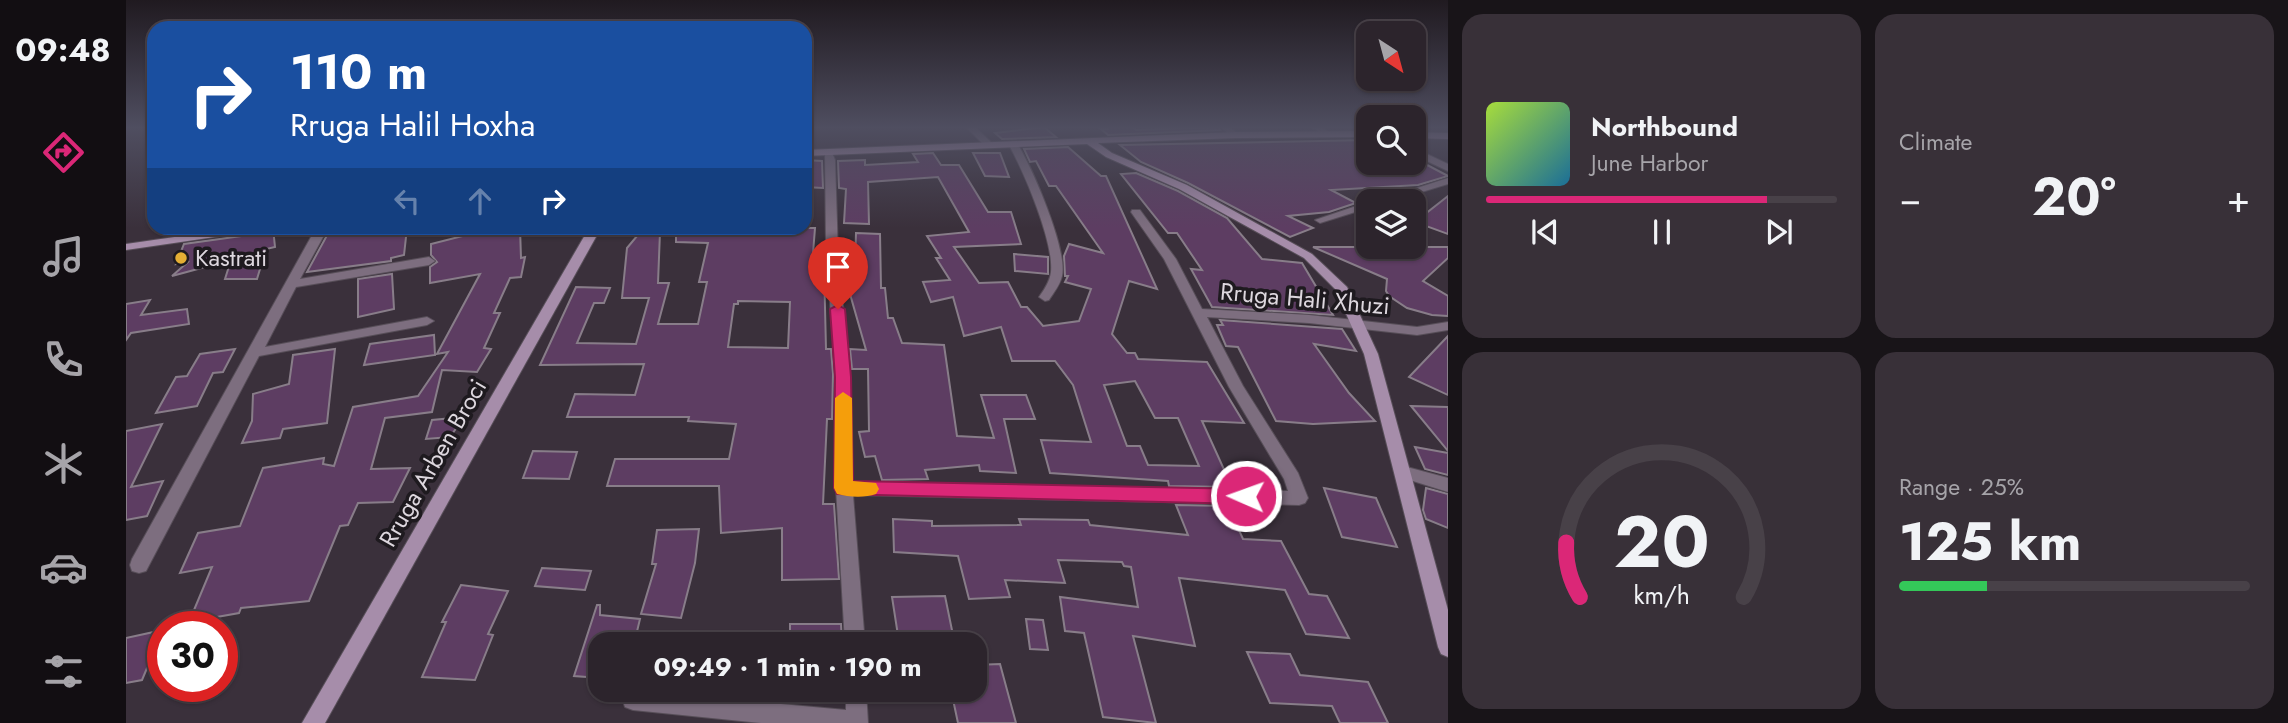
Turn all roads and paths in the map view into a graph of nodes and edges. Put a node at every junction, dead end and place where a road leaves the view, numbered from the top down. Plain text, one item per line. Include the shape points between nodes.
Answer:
1 (830, 161) edge
2 (1024, 161) edge
3 (1121, 161) edge
4 (1448, 181) edge
5 (1422, 189) edge
6 (1356, 209) edge
7 (1136, 212) dead end
8 (1320, 220) dead end
9 (190, 235) edge
10 (318, 235) edge
11 (591, 235) edge
12 (126, 247) edge
13 (429, 261) dead end
14 (292, 284) junction
15 (1045, 297) dead end
16 (1200, 313) junction
17 (427, 321) dead end
18 (1361, 326) junction
19 (1448, 326) edge
20 (254, 353) junction
21 (1403, 472) junction
22 (1448, 485) edge
23 (844, 488) junction
24 (139, 565) dead end
25 (854, 632) edge
26 (1448, 647) edge
27 (662, 702) edge
28 (856, 702) edge
29 (857, 722) edge
30 (313, 723) edge

1 - 23 street via 832,254 843,377
2 - 15 street via 1057,270
3 - 18 street via 1199,195 1308,256 1341,287
4 - 5 street
6 - 8 street
7 - 16 street via 1170,259
9 - 12 street
10 - 14 street
11 - 30 street, Rruga Arben Broci
13 - 14 street
14 - 20 street
16 - 18 street, Rruga Hali Xhuzi
16 - 23 street, Rruga Hali Xhuzi via 1299,498
17 - 20 street
18 - 19 street, Rruga Hali Xhuzi via 1417,331
18 - 21 street
20 - 24 street
21 - 22 street
21 - 26 street
23 - 25 street
27 - 29 street
28 - 29 street

